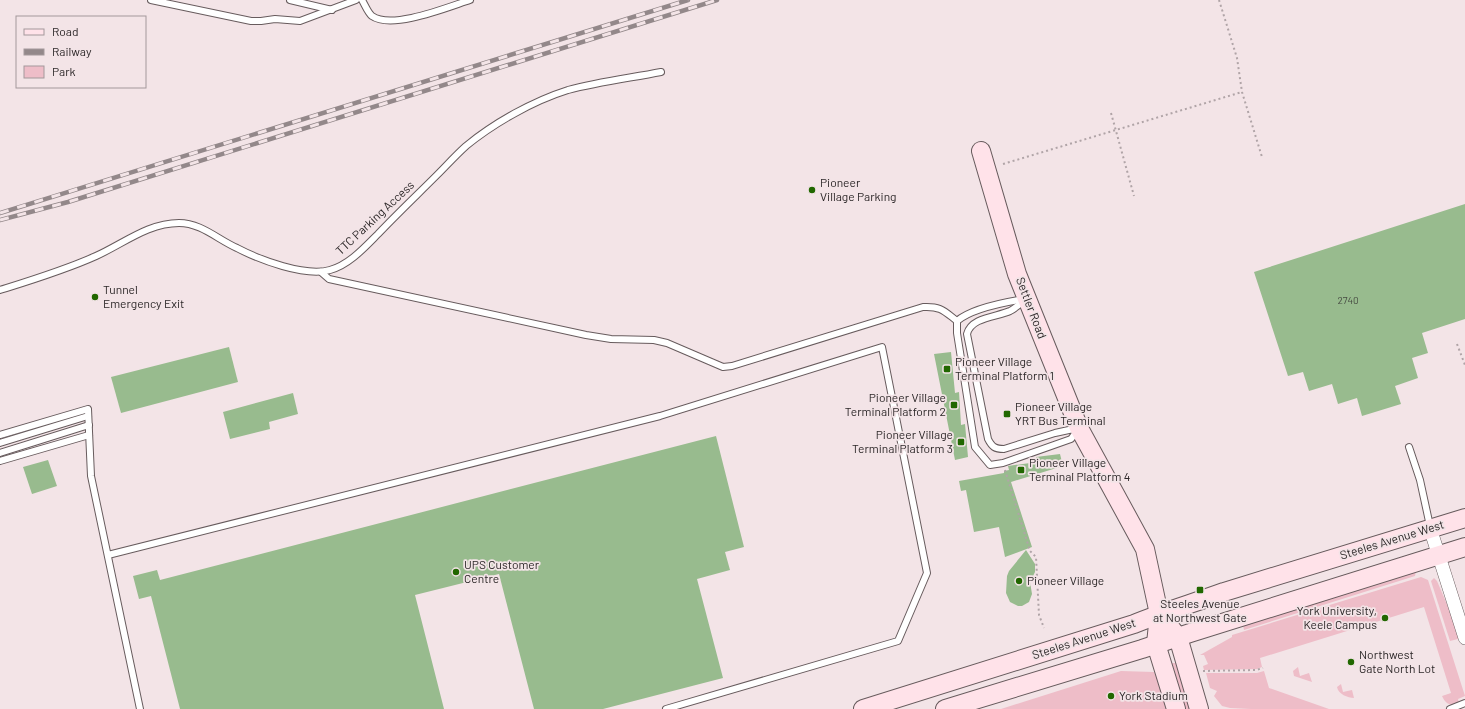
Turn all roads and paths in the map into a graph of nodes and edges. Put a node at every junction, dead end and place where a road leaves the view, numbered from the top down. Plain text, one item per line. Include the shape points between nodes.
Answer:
1 (151, 0) edge
2 (290, 0) edge
3 (356, 0) edge
4 (362, 0) edge
5 (470, 0) edge
6 (1219, 0) edge
7 (332, 10) junction
8 (660, 72) dead end
9 (1242, 92) junction
10 (1111, 113) dead end
11 (1115, 130) junction
12 (981, 151) dead end
13 (1262, 157) dead end
14 (1003, 164) dead end
15 (1134, 196) dead end
16 (321, 272) junction
17 (0, 290) edge
18 (1026, 299) junction
19 (957, 322) junction
20 (1457, 344) dead end
21 (1465, 365) edge
22 (88, 416) junction
23 (89, 425) junction
24 (1079, 428) junction
25 (0, 435) edge
26 (89, 435) junction
27 (0, 443) edge
28 (1409, 447) dead end
29 (0, 453) edge
30 (0, 461) edge
31 (1003, 463) junction
32 (1465, 518) edge
33 (1430, 528) junction
34 (1465, 548) edge
35 (108, 556) junction
36 (1439, 556) junction
37 (1159, 614) junction
38 (1044, 628) dead end
39 (1178, 637) junction
40 (1465, 638) edge
41 (1156, 644) junction
42 (1263, 668) dead end
43 (1200, 671) dead end
44 (1465, 704) edge
45 (140, 709) edge
46 (666, 709) edge
47 (863, 709) edge
48 (945, 709) edge
49 (1176, 709) edge
50 (1198, 709) edge
51 (1450, 709) edge

1 - 7 lane via 260,22 275,18 300,22
2 - 7 lane
3 - 7 lane
4 - 5 lane via 371,15 393,21 407,20
6 - 9 path via 1237,58
8 - 16 lane, TTC Parking Access via 566,91 530,106 495,126 465,147 364,248 332,270
9 - 11 path
9 - 13 path
10 - 11 path
11 - 14 path
11 - 15 path
12 - 18 main road, Settler Road
16 - 17 lane, TTC Parking Access via 297,270 256,258 212,233 181,223 153,227 64,270
16 - 19 lane via 329,279 586,335 667,343 723,367 737,365 923,307 934,306
18 - 19 lane via 987,308 966,315
18 - 24 main road, Settler Road
18 - 24 lane via 1012,310 974,322 968,329 988,439 991,446 1004,449
19 - 31 lane via 975,447 990,465
20 - 21 path
22 - 23 lane
22 - 25 lane via 88,409
22 - 27 lane
23 - 26 lane
23 - 29 lane
24 - 31 lane via 1071,439
24 - 37 main road, Settler Road via 1145,549
26 - 30 lane
26 - 35 lane via 91,476
28 - 33 lane via 1420,480
31 - 38 path via 1030,551 1036,558 1039,615
32 - 33 main road, Steeles Avenue West
33 - 36 street
33 - 37 main road, Steeles Avenue West
34 - 36 main road
35 - 45 lane
35 - 46 lane via 660,416 882,347 927,573 898,642
36 - 39 main road
36 - 40 street
37 - 39 main road
37 - 41 main road
37 - 47 main road, Steeles Avenue West
39 - 41 main road
39 - 50 main road
41 - 48 main road
41 - 49 main road
42 - 43 path
44 - 51 lane

